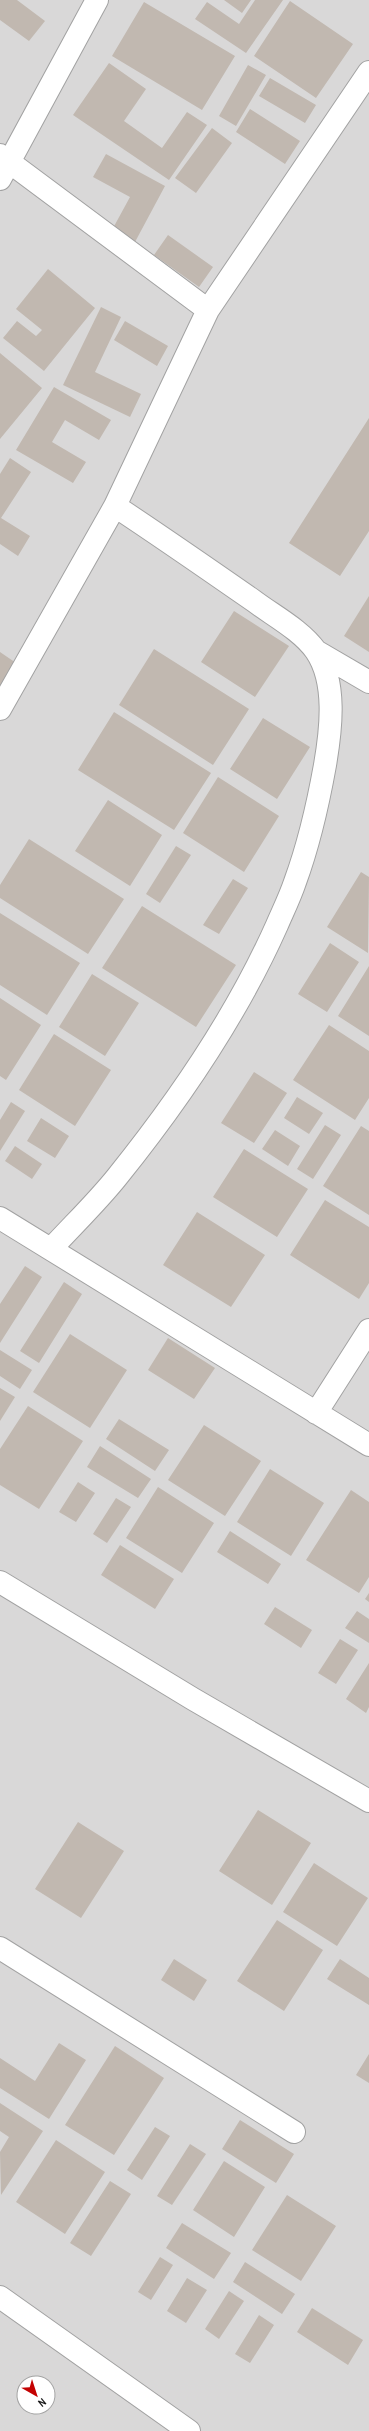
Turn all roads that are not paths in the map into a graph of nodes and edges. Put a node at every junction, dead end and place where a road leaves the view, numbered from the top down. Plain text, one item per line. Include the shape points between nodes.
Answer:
1 (97, 0) edge
2 (369, 72) edge
3 (4, 165) edge
4 (208, 310) junction
5 (115, 506) junction
6 (316, 651) junction
7 (369, 682) edge
8 (0, 709) edge
9 (0, 1218) edge
10 (51, 1249) junction
11 (369, 1330) edge
12 (316, 1412) junction
13 (369, 1445) edge
14 (0, 1582) edge
15 (369, 1801) edge
16 (0, 1948) edge
17 (294, 2132) dead end
18 (0, 2297) edge
19 (189, 2431) edge

1 - 3 street
2 - 4 street
3 - 4 street
4 - 5 street
5 - 6 street via 268,611 302,636
5 - 8 street
6 - 7 street
6 - 10 street via 326,672 330,702 329,739 318,804 295,884 260,964 217,1037 172,1103 116,1178
9 - 10 street
10 - 12 street
11 - 12 street
12 - 13 street
14 - 15 street via 193,1699
16 - 17 street
18 - 19 street

